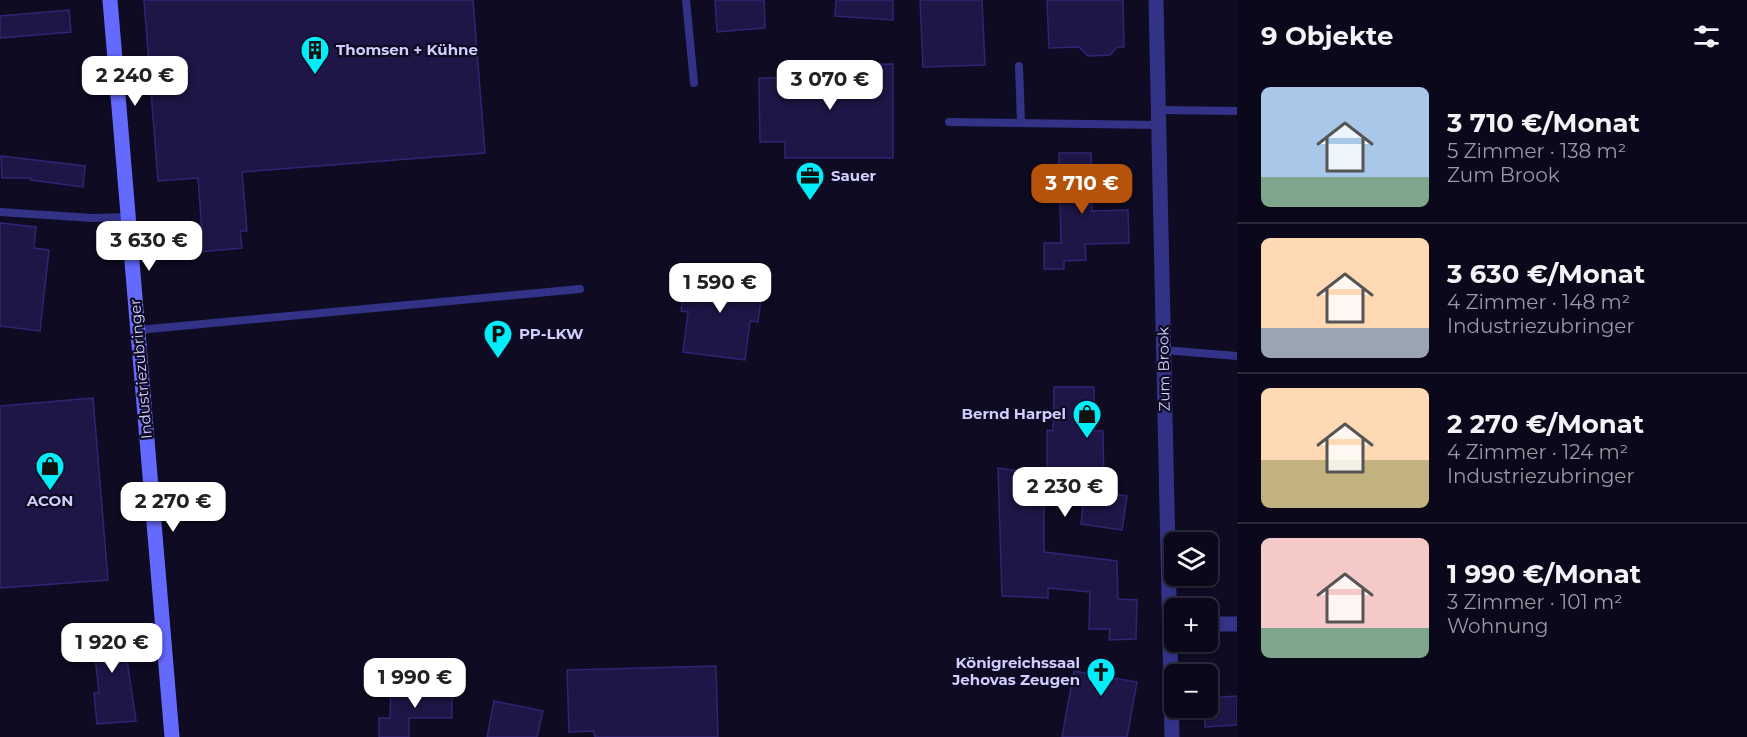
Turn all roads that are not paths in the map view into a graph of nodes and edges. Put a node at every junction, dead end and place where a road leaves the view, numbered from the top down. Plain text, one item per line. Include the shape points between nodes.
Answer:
1 (110, 0) edge
2 (686, 0) edge
3 (1156, 0) edge
4 (1019, 66) dead end
5 (694, 83) dead end
6 (1237, 111) edge
7 (1158, 117) junction
8 (949, 122) dead end
9 (1021, 122) junction
10 (0, 212) edge
11 (128, 217) junction
12 (580, 288) dead end
13 (138, 330) junction
14 (1163, 350) junction
15 (1237, 356) edge
16 (1171, 598) edge
17 (1218, 624) edge
18 (1237, 624) edge
19 (1172, 652) edge
20 (172, 737) edge
21 (1172, 737) edge

1 - 11 street, Industriezubringer
2 - 5 lane
3 - 7 street, Zum Brook
4 - 9 lane
6 - 7 lane
7 - 9 lane via 1066,125
7 - 14 street, Zum Brook
8 - 9 lane
10 - 11 lane
11 - 13 street, Industriezubringer
12 - 13 lane
13 - 20 street, Industriezubringer
14 - 15 lane
14 - 16 street, Zum Brook
17 - 18 street
19 - 21 street, Zum Brook

